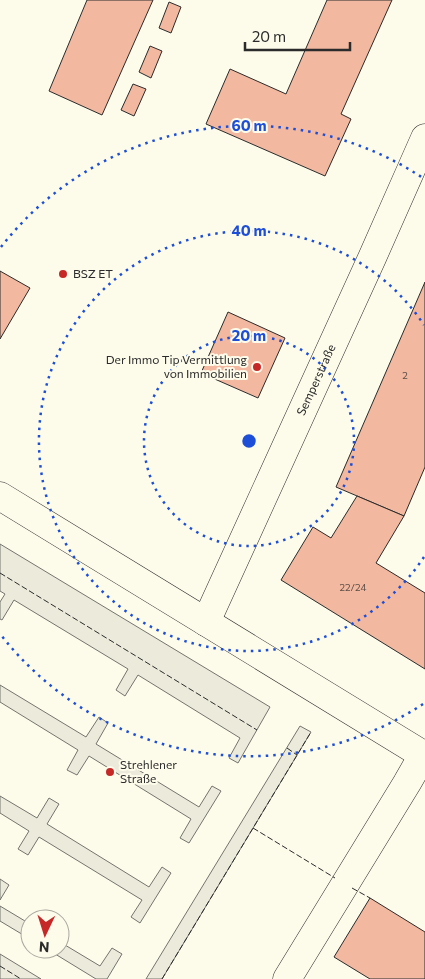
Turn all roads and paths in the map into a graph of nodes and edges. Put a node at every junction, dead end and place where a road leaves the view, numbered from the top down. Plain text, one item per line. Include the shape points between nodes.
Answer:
1 (425, 138) edge
2 (0, 496) edge
3 (206, 622) junction
4 (424, 755) edge
5 (287, 979) edge

1 - 3 street, Semperstraße
2 - 3 street
3 - 4 street
4 - 5 street

